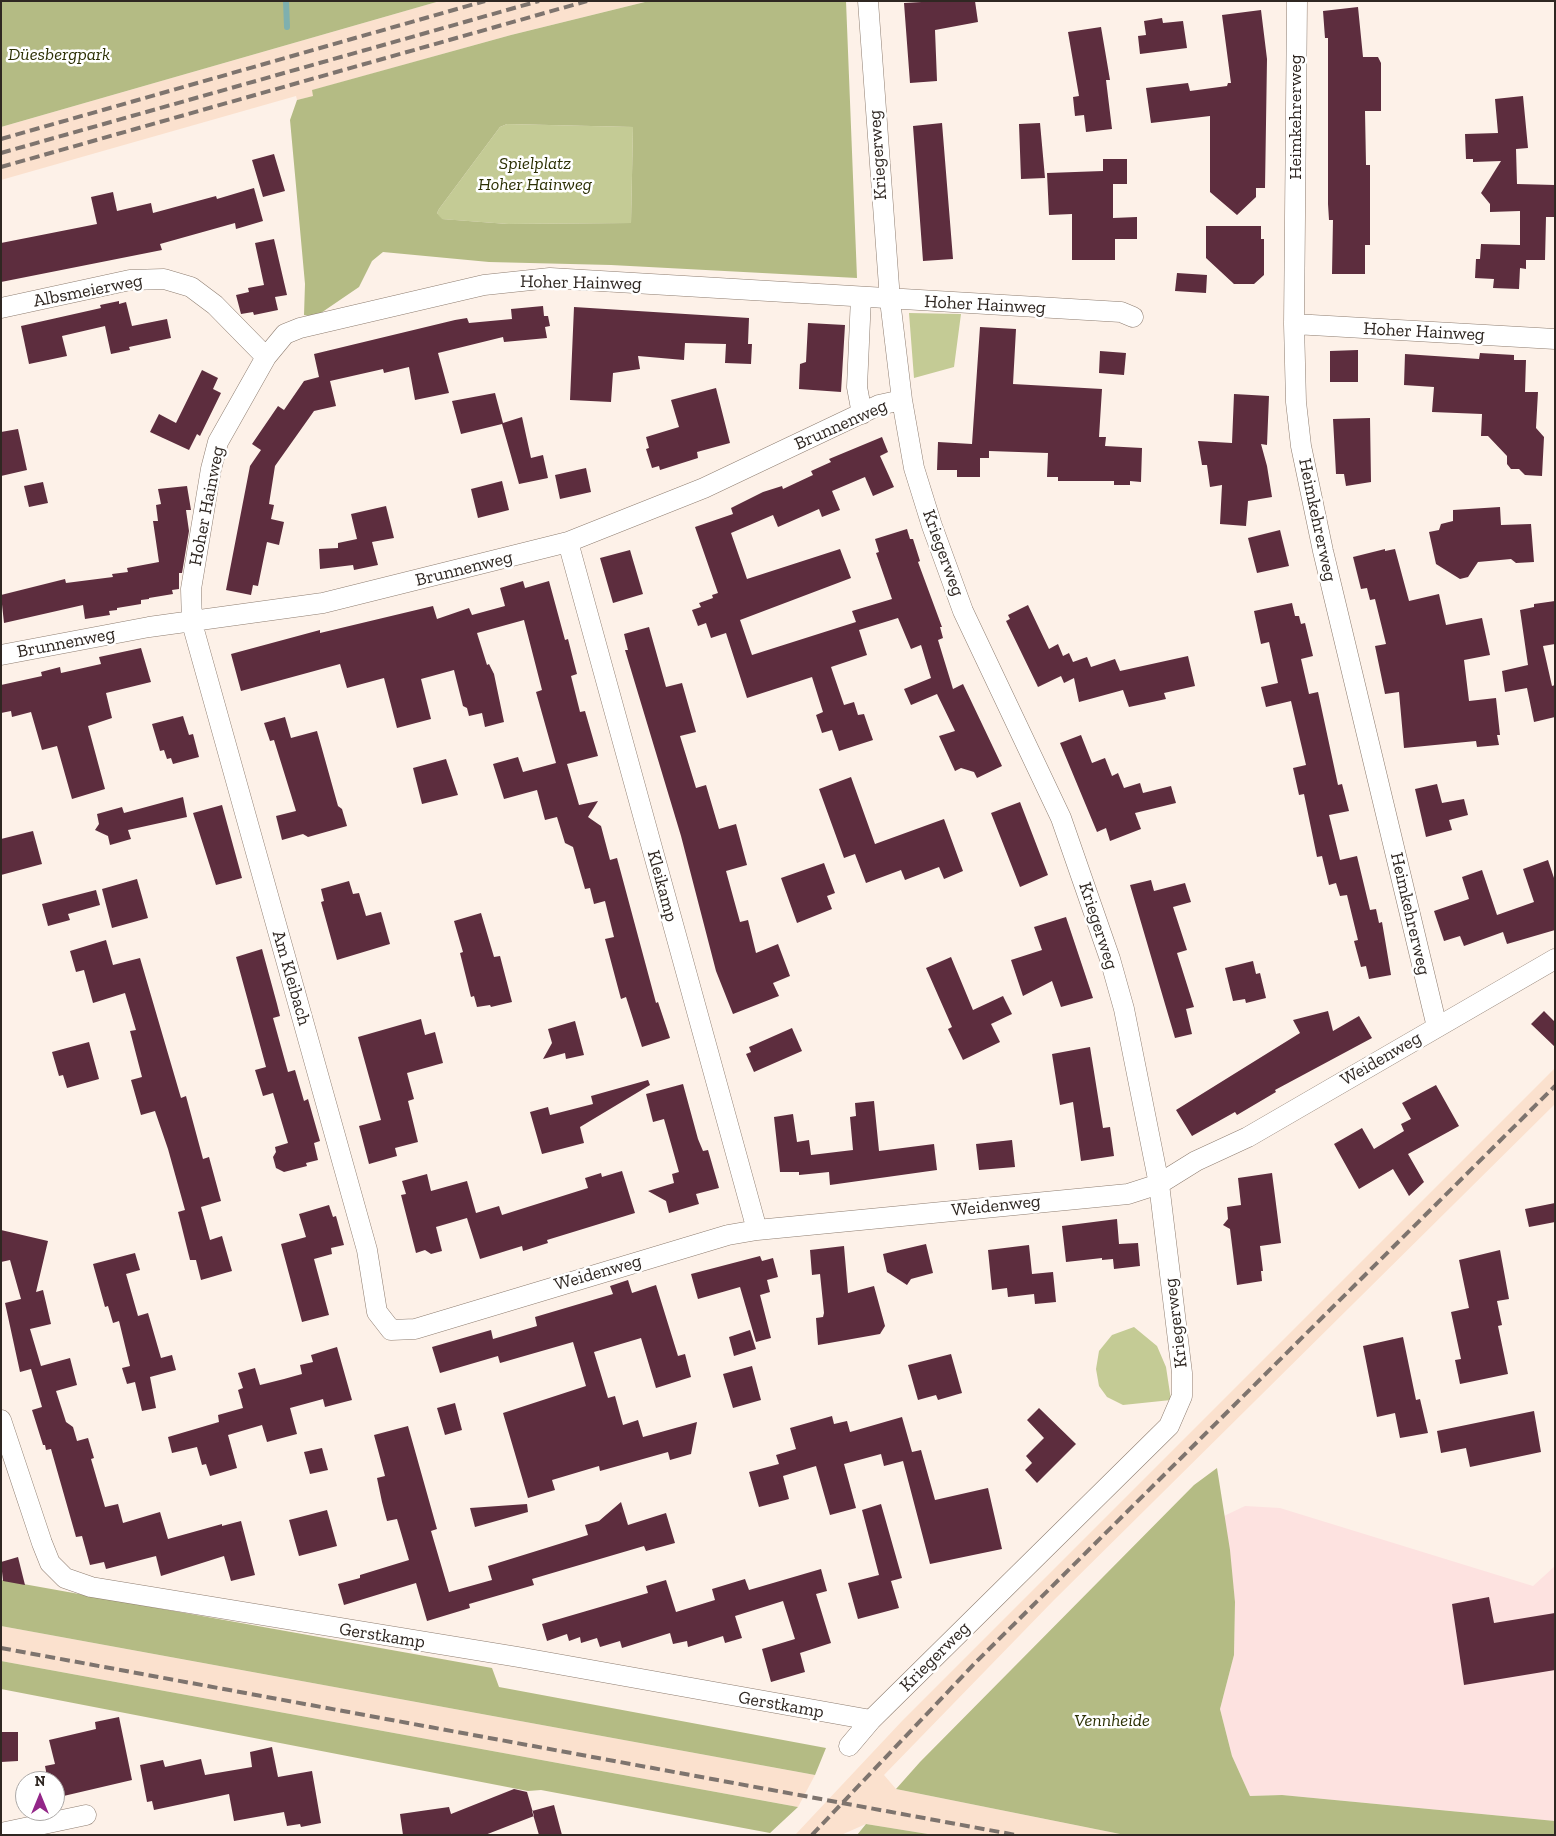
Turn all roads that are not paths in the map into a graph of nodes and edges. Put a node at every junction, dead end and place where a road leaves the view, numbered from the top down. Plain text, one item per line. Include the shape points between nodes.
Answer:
1 (868, 1) edge
2 (1297, 1) edge
3 (861, 297) junction
4 (890, 300) junction
5 (1, 308) edge
6 (1133, 317) dead end
7 (1294, 324) junction
8 (1555, 339) edge
9 (266, 357) junction
10 (902, 400) junction
11 (862, 414) junction
12 (568, 542) junction
13 (192, 623) junction
14 (1, 655) edge
15 (1555, 959) edge
16 (1437, 1027) junction
17 (1159, 1184) junction
18 (757, 1230) junction
19 (391, 1330) joint
20 (1, 1420) edge
21 (871, 1720) junction
22 (849, 1746) dead end
23 (86, 1815) dead end
24 (1, 1833) edge

1 - 4 street, Kriegerweg
2 - 7 street, Heimkehrerweg
3 - 4 street, Hoher Hainweg
3 - 9 street, Hoher Hainweg via 550,278 501,282 300,328 285,334
3 - 11 street via 857,387
4 - 6 street, Hoher Hainweg via 1121,312
4 - 10 street, Kriegerweg
5 - 9 street, Albsmeierweg via 130,280 164,279 191,287 215,305
7 - 8 street, Hoher Hainweg
7 - 16 street, Heimkehrerweg via 1301,446
9 - 13 street, Hoher Hainweg via 218,442 191,589
10 - 11 street, Brunnenweg via 879,405
10 - 17 street, Kriegerweg via 914,468 963,611 1061,818 1110,959 1124,1009
11 - 12 street, Brunnenweg via 704,488
12 - 13 street, Brunnenweg via 323,603
12 - 18 street, Kleikamp
13 - 14 street, Brunnenweg via 149,627
13 - 19 street, Am Kleibach via 367,1250 377,1312
15 - 16 street, Weidenweg
16 - 17 street, Weidenweg via 1248,1137 1196,1161
17 - 18 street, Weidenweg via 1128,1194
17 - 21 street, Kriegerweg via 1182,1373 1182,1396 1174,1418
18 - 19 street, Weidenweg via 728,1235 415,1329
20 - 21 street, Gerstkamp via 50,1563 65,1578 91,1587 518,1657
21 - 22 street, Kriegerweg
23 - 24 street

